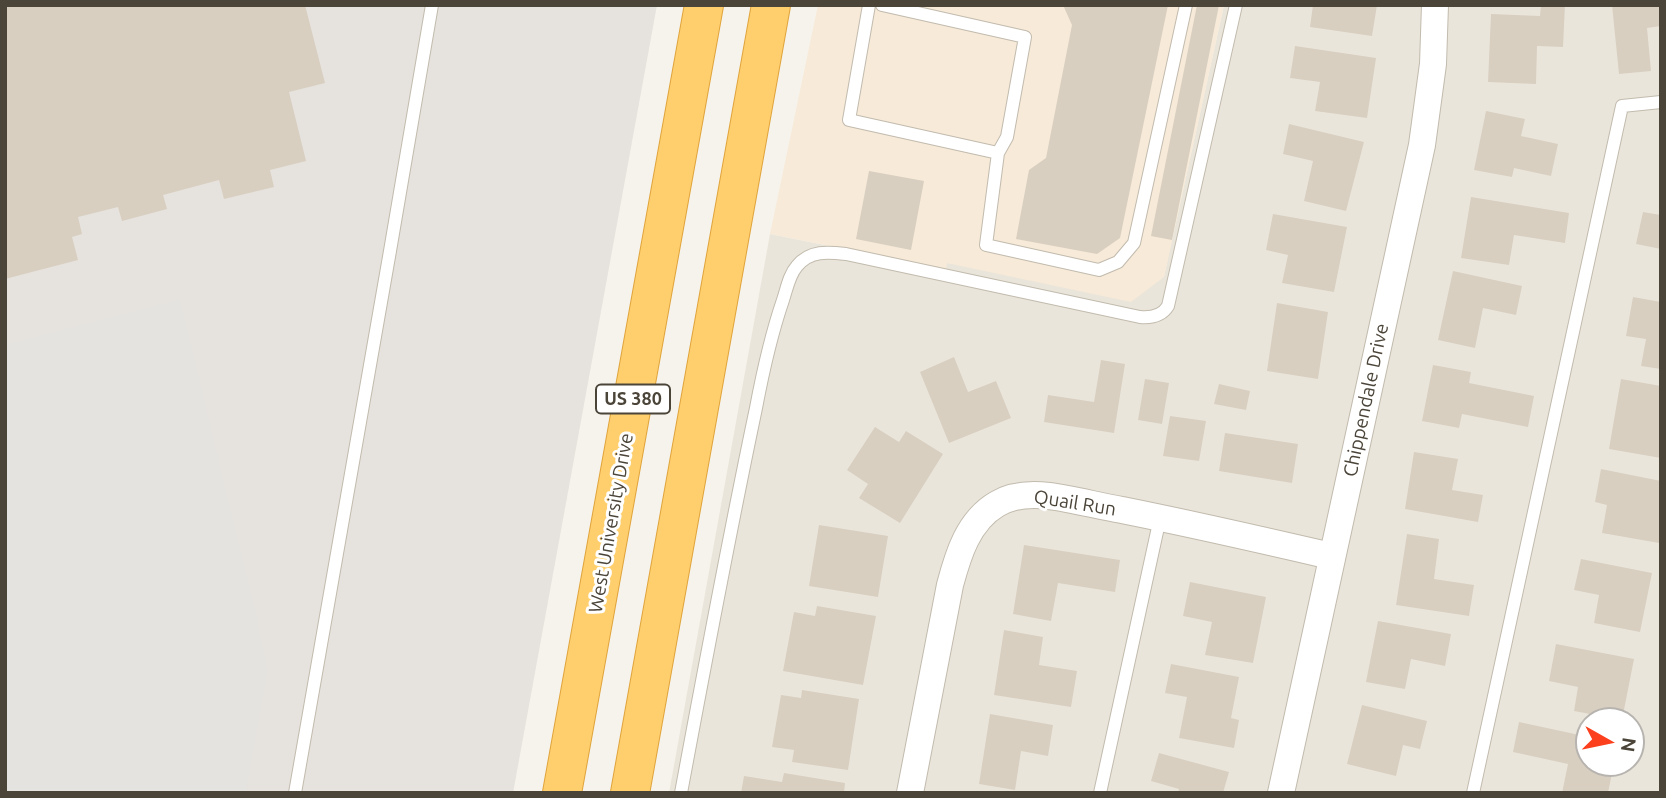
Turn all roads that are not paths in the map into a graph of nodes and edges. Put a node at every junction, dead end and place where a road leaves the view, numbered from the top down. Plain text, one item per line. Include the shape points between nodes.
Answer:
1 (432, 5) edge
2 (704, 5) edge
3 (771, 5) edge
4 (869, 5) edge
5 (882, 5) edge
6 (1186, 5) edge
7 (1236, 5) edge
8 (1435, 5) edge
9 (1661, 102) edge
10 (998, 153) junction
11 (1160, 518) junction
12 (1331, 556) junction
13 (295, 793) edge
14 (562, 793) edge
15 (630, 793) edge
16 (681, 793) edge
17 (910, 793) edge
18 (1100, 793) edge
19 (1281, 793) edge
20 (1473, 793) edge

1 - 13 lane
2 - 14 highway, West University Drive / US 380
3 - 15 highway, US 380
4 - 10 lane via 849,120
5 - 10 lane via 1025,37 1007,137
6 - 10 lane via 1134,243 1118,262 1099,270 986,245
7 - 16 lane via 1164,312 1140,317 846,254 813,254 796,266 766,358
8 - 12 street, Chippendale Drive via 1422,145
9 - 20 lane via 1622,106
11 - 12 street, Quail Run
11 - 17 street, Quail Run via 1048,496 1014,497 996,504 981,518 957,557
11 - 18 lane
12 - 19 street, Chippendale Drive

